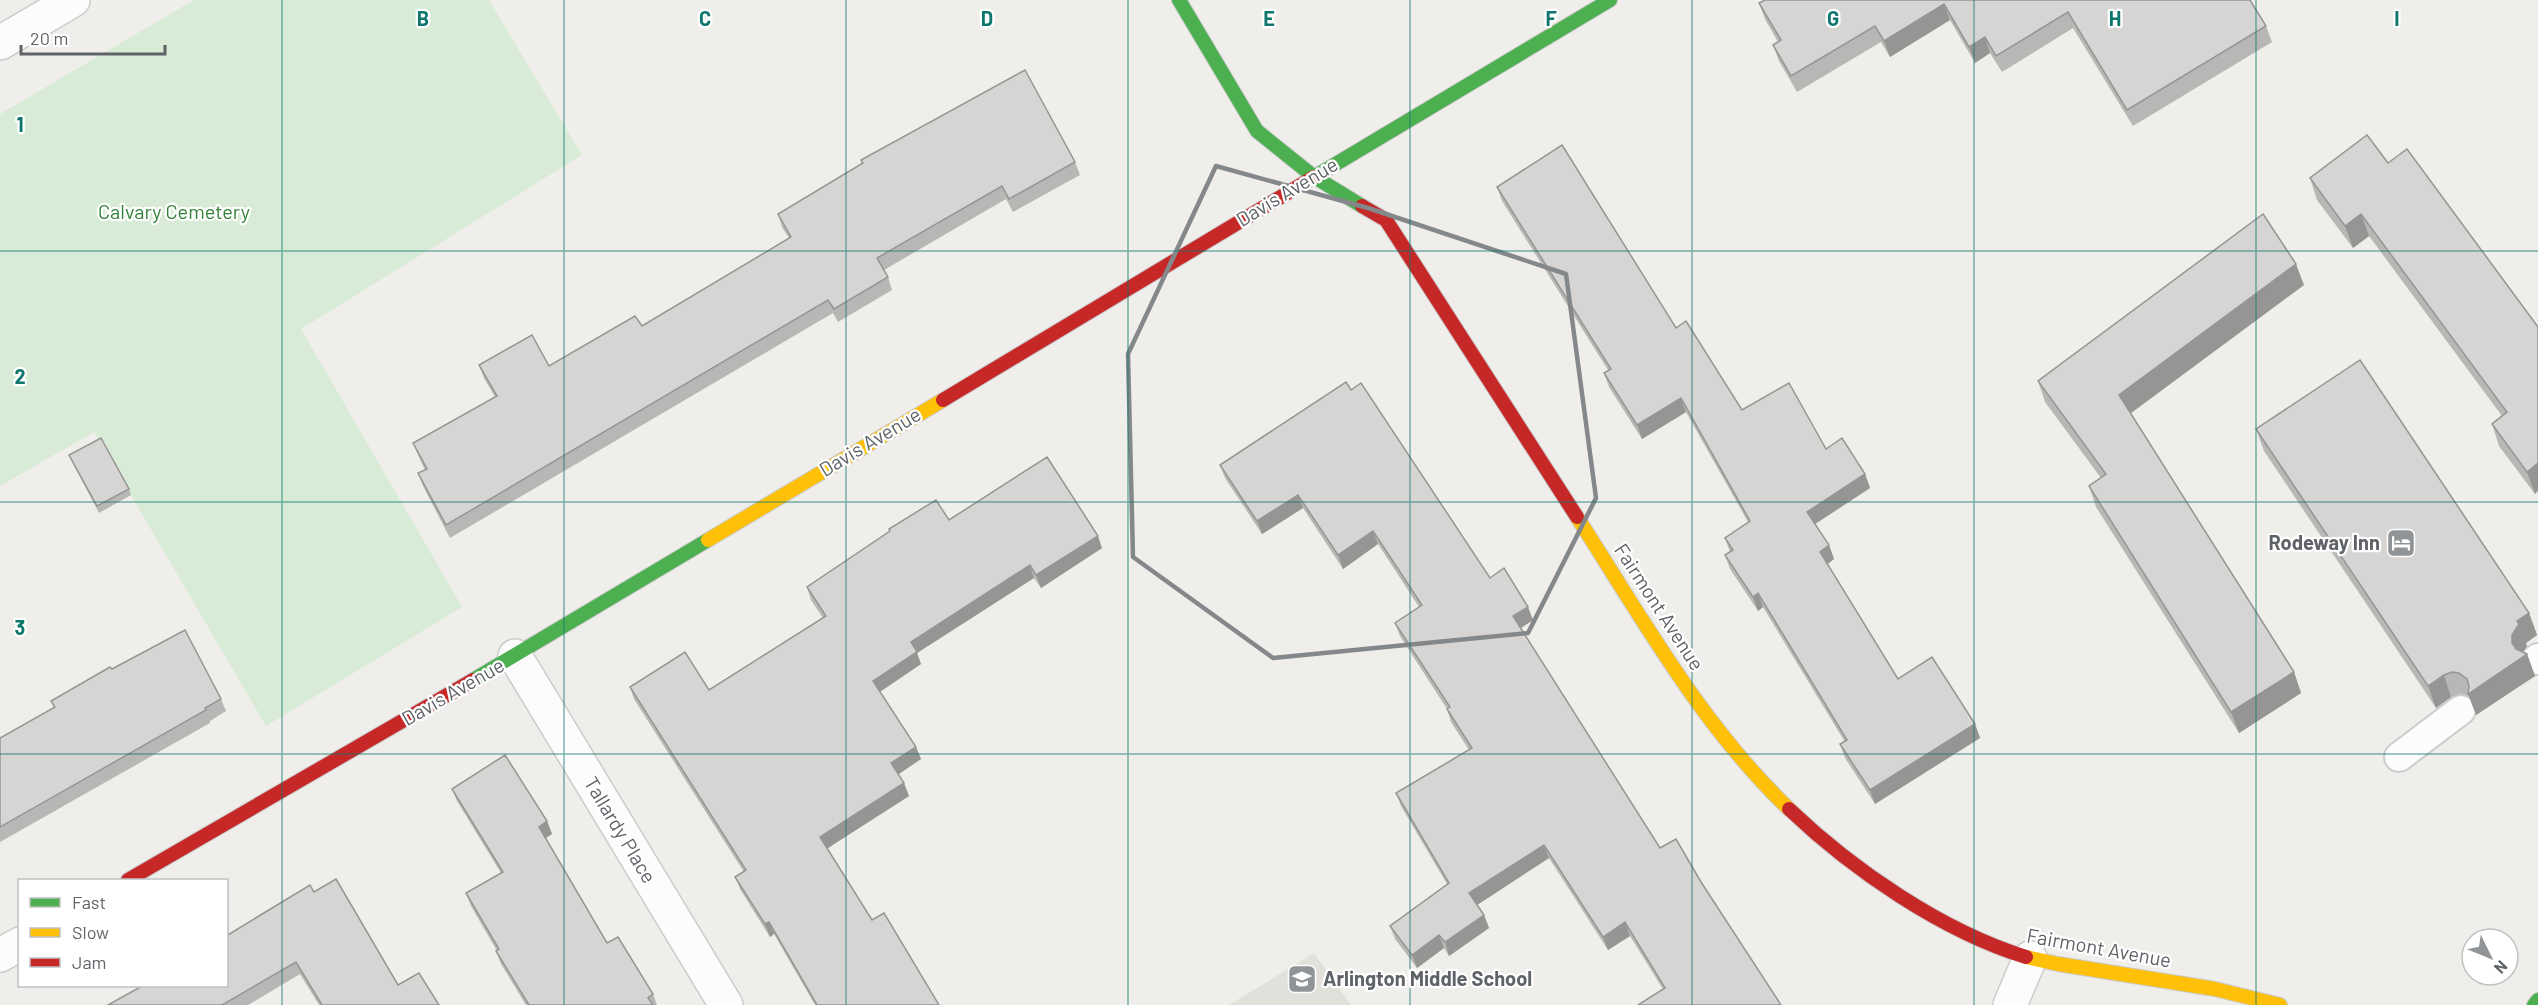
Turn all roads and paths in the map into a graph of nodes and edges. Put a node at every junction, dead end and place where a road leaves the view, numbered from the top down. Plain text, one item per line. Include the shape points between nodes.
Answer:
1 (73, 0) edge
2 (1179, 0) edge
3 (1611, 0) edge
4 (0, 43) edge
5 (1313, 176) junction
6 (515, 656) junction
7 (2461, 710) edge
8 (2399, 757) dead end
9 (130, 879) edge
10 (18, 945) edge
11 (0, 955) edge
12 (2030, 958) junction
13 (2538, 1000) edge
14 (726, 1005) edge
15 (2010, 1005) edge
16 (2280, 1005) edge
17 (2534, 1005) edge

1 - 4 street
2 - 5 main road, Fairmont Avenue via 1257,131
3 - 5 main road, Davis Avenue
5 - 6 main road, Davis Avenue
5 - 12 main road, Fairmont Avenue via 1386,220 1692,695 1730,747 1773,794 1820,836 1907,899 1977,937
6 - 9 main road, Davis Avenue
6 - 14 street, Tallardy Place
7 - 8 lane
10 - 11 street
12 - 15 street
12 - 16 main road, Fairmont Avenue via 2211,987
13 - 17 main road

